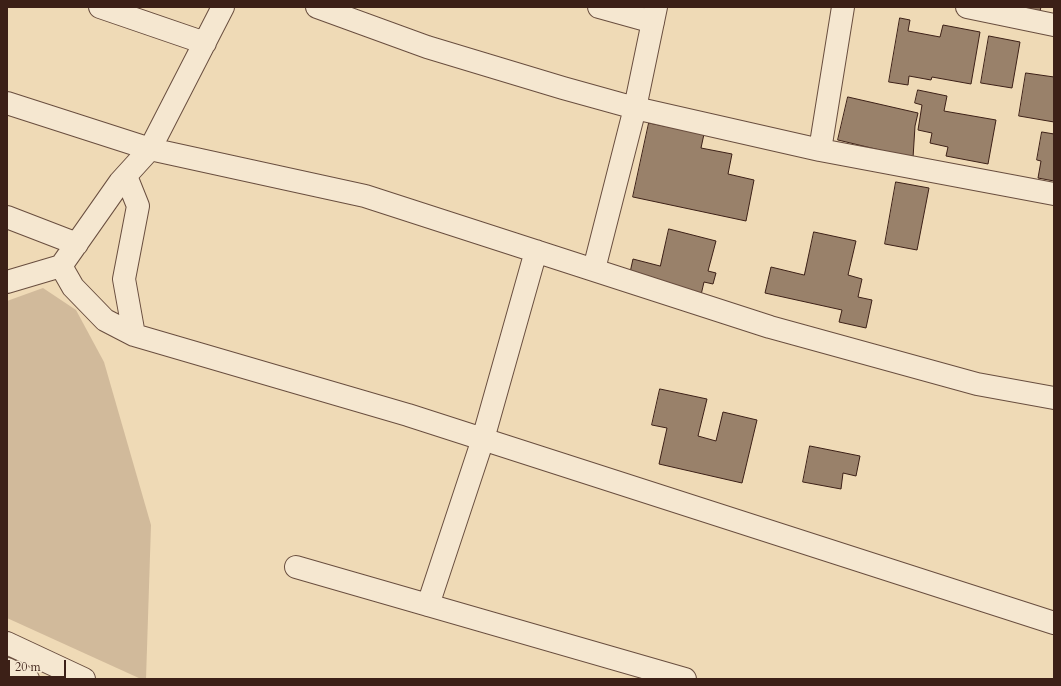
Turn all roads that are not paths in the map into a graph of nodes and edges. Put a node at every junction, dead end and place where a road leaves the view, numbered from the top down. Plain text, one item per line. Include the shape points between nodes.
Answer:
1 (100, 7) edge
2 (223, 7) edge
3 (317, 7) edge
4 (599, 7) edge
5 (843, 7) edge
6 (967, 7) edge
7 (655, 14) edge
8 (1054, 25) edge
9 (205, 43) junction
10 (7, 103) edge
11 (635, 108) junction
12 (150, 149) junction
13 (820, 150) junction
14 (126, 176) junction
15 (1054, 194) edge
16 (7, 217) edge
17 (77, 244) junction
18 (536, 251) junction
19 (61, 266) junction
20 (594, 269) junction
21 (7, 282) edge
22 (134, 335) junction
23 (1054, 398) edge
24 (483, 439) junction
25 (296, 567) dead end
26 (428, 605) junction
27 (1054, 624) edge
28 (7, 643) edge
29 (7, 669) edge
30 (28, 679) edge
31 (84, 679) edge
32 (685, 679) edge

1 - 9 street
2 - 9 street
3 - 11 street via 427,47
4 - 7 street
5 - 13 street
6 - 8 street
7 - 11 street
9 - 12 street
10 - 12 street
11 - 13 street
11 - 20 street
12 - 14 street
12 - 18 street via 364,196
13 - 15 street
14 - 17 street
14 - 22 street via 138,206 124,279
16 - 17 street
17 - 19 street
18 - 20 street
18 - 24 street
19 - 21 street
19 - 22 street via 72,287 105,320
20 - 23 street via 770,327 977,384
22 - 24 street
24 - 26 street
24 - 27 street
25 - 26 street
26 - 32 street
28 - 31 street
29 - 30 street

